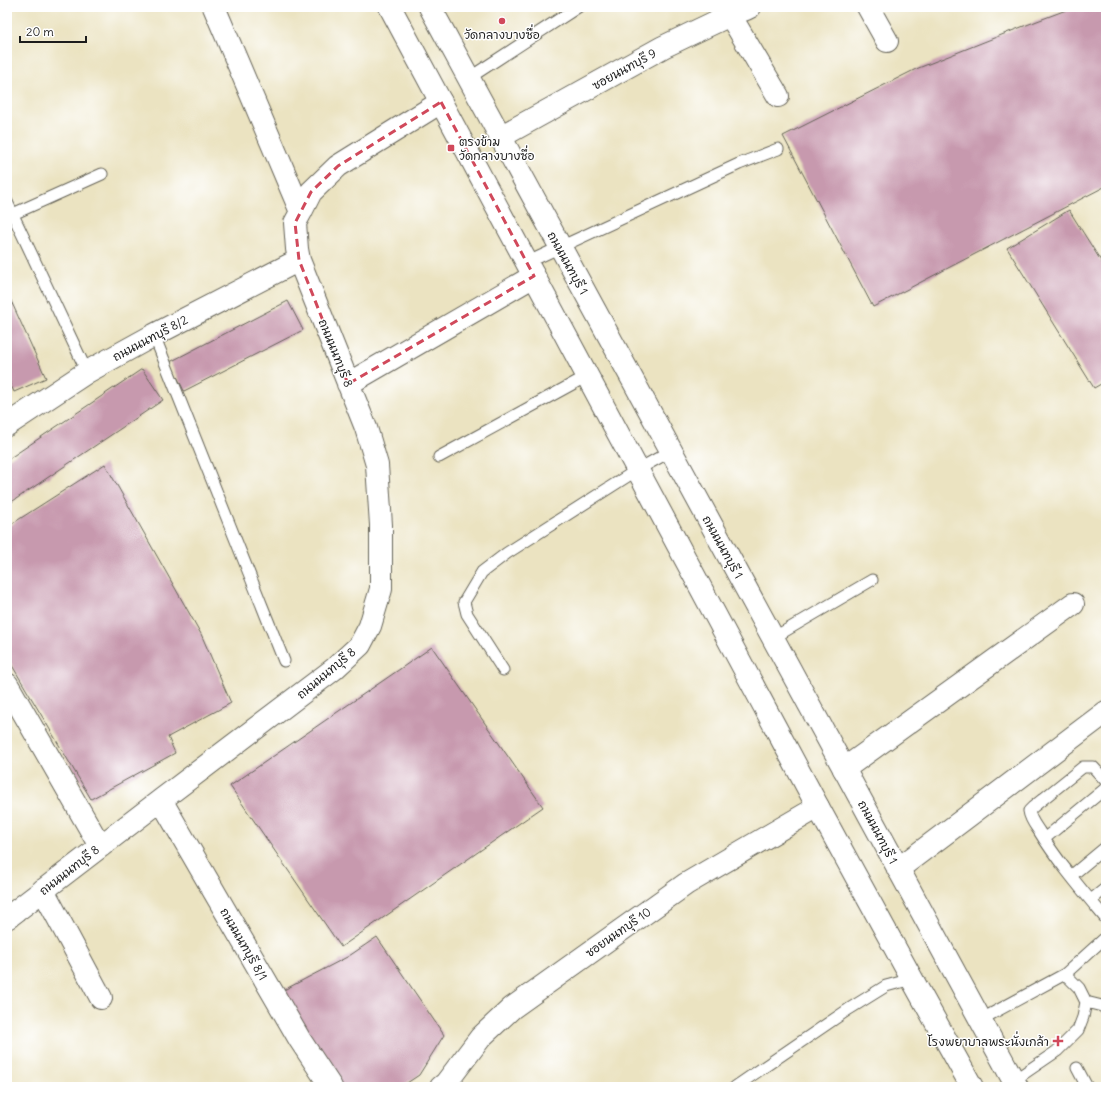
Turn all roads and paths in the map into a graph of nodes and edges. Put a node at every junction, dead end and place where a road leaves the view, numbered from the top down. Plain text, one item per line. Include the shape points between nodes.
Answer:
1 (214, 7) edge
2 (390, 7) edge
3 (430, 7) edge
4 (578, 7) edge
5 (868, 7) edge
6 (740, 11) edge
7 (887, 41) dead end
8 (469, 78) junction
9 (778, 96) dead end
10 (441, 102) junction
11 (500, 137) junction
12 (778, 149) dead end
13 (102, 174) dead end
14 (7, 202) edge
15 (301, 212) junction
16 (13, 214) junction
17 (560, 248) junction
18 (299, 260) junction
19 (530, 270) junction
20 (154, 335) junction
21 (87, 372) junction
22 (587, 376) junction
23 (348, 384) junction
24 (7, 425) edge
25 (671, 451) junction
26 (439, 457) dead end
27 (637, 470) junction
28 (872, 580) dead end
29 (1073, 604) dead end
30 (773, 638) junction
31 (284, 661) dead end
32 (503, 670) dead end
33 (7, 684) edge
34 (1106, 712) edge
35 (844, 769) junction
36 (1106, 781) edge
37 (1106, 788) edge
38 (160, 800) junction
39 (818, 807) junction
40 (1044, 839) junction
41 (100, 846) junction
42 (1106, 847) edge
43 (898, 869) junction
44 (1071, 876) junction
45 (1106, 888) edge
46 (44, 890) junction
47 (1091, 900) junction
48 (7, 918) edge
49 (1106, 919) edge
50 (1106, 937) edge
51 (1065, 974) junction
52 (912, 980) junction
53 (101, 998) dead end
54 (1086, 1002) junction
55 (1106, 1009) edge
56 (980, 1020) junction
57 (1077, 1068) dead end
58 (1015, 1084) edge
59 (331, 1087) edge
60 (441, 1087) edge
61 (735, 1087) edge
62 (972, 1087) edge
63 (1087, 1087) edge

1 - 15 street
2 - 10 street
3 - 8 street, ถนนนนทบุรี 1
4 - 8 lane
5 - 7 street
6 - 9 street
6 - 11 street, ซอยนนทบุรี 9 via 663,47
8 - 11 street, ถนนนนทบุรี 1
10 - 15 street, ถนนนนทบุรี 8 via 338,166 311,192
10 - 19 street
11 - 17 street, ถนนนนทบุรี 1
12 - 17 lane via 739,164
13 - 16 lane
14 - 16 lane
15 - 18 street, ถนนนนทบุรี 8 via 295,223
16 - 21 lane
17 - 19 lane
17 - 25 street, ถนนนนทบุรี 1
18 - 20 street, ถนนนนทบุรี 8/2
18 - 23 street, ถนนนนทบุรี 8
19 - 22 street
19 - 23 street
20 - 21 street, ถนนนนทบุรี 8/2
20 - 31 lane
21 - 24 street, ถนนนนทบุรี 8/2
22 - 26 lane
22 - 27 street
23 - 38 street, ถนนนนทบุรี 8 via 366,428 377,465 381,525 380,589 370,626 360,645 334,669
25 - 27 lane
25 - 30 street, ถนนนนทบุรี 1
27 - 32 lane via 507,553 482,572 464,602 466,614
27 - 39 street
28 - 30 lane
29 - 35 street
30 - 35 street, ถนนนนทบุรี 1
33 - 41 street
34 - 43 street
35 - 43 street, ถนนนนทบุรี 1
36 - 40 lane via 1093,766 1083,768 1031,809 1030,816
37 - 40 lane
38 - 41 street, ถนนนนทบุรี 8
38 - 59 street, ถนนนนทบุรี 8/1 via 300,1040
39 - 52 street
39 - 60 street, ซอยนนทบุรี 10 via 686,884 512,1008 481,1037
40 - 44 lane
41 - 46 street, ถนนนนทบุรี 8
42 - 44 lane
43 - 56 street, ถนนนนทบุรี 1
44 - 47 lane
45 - 47 lane
46 - 48 street, ถนนนนทบุรี 8
46 - 53 street
47 - 49 lane
50 - 51 lane
51 - 54 lane
51 - 56 lane
52 - 61 lane via 886,986
52 - 62 street
54 - 55 lane
54 - 58 lane via 1084,1017 1078,1030 1057,1051
56 - 58 street, ถนนนนทบุรี 1
57 - 63 lane

